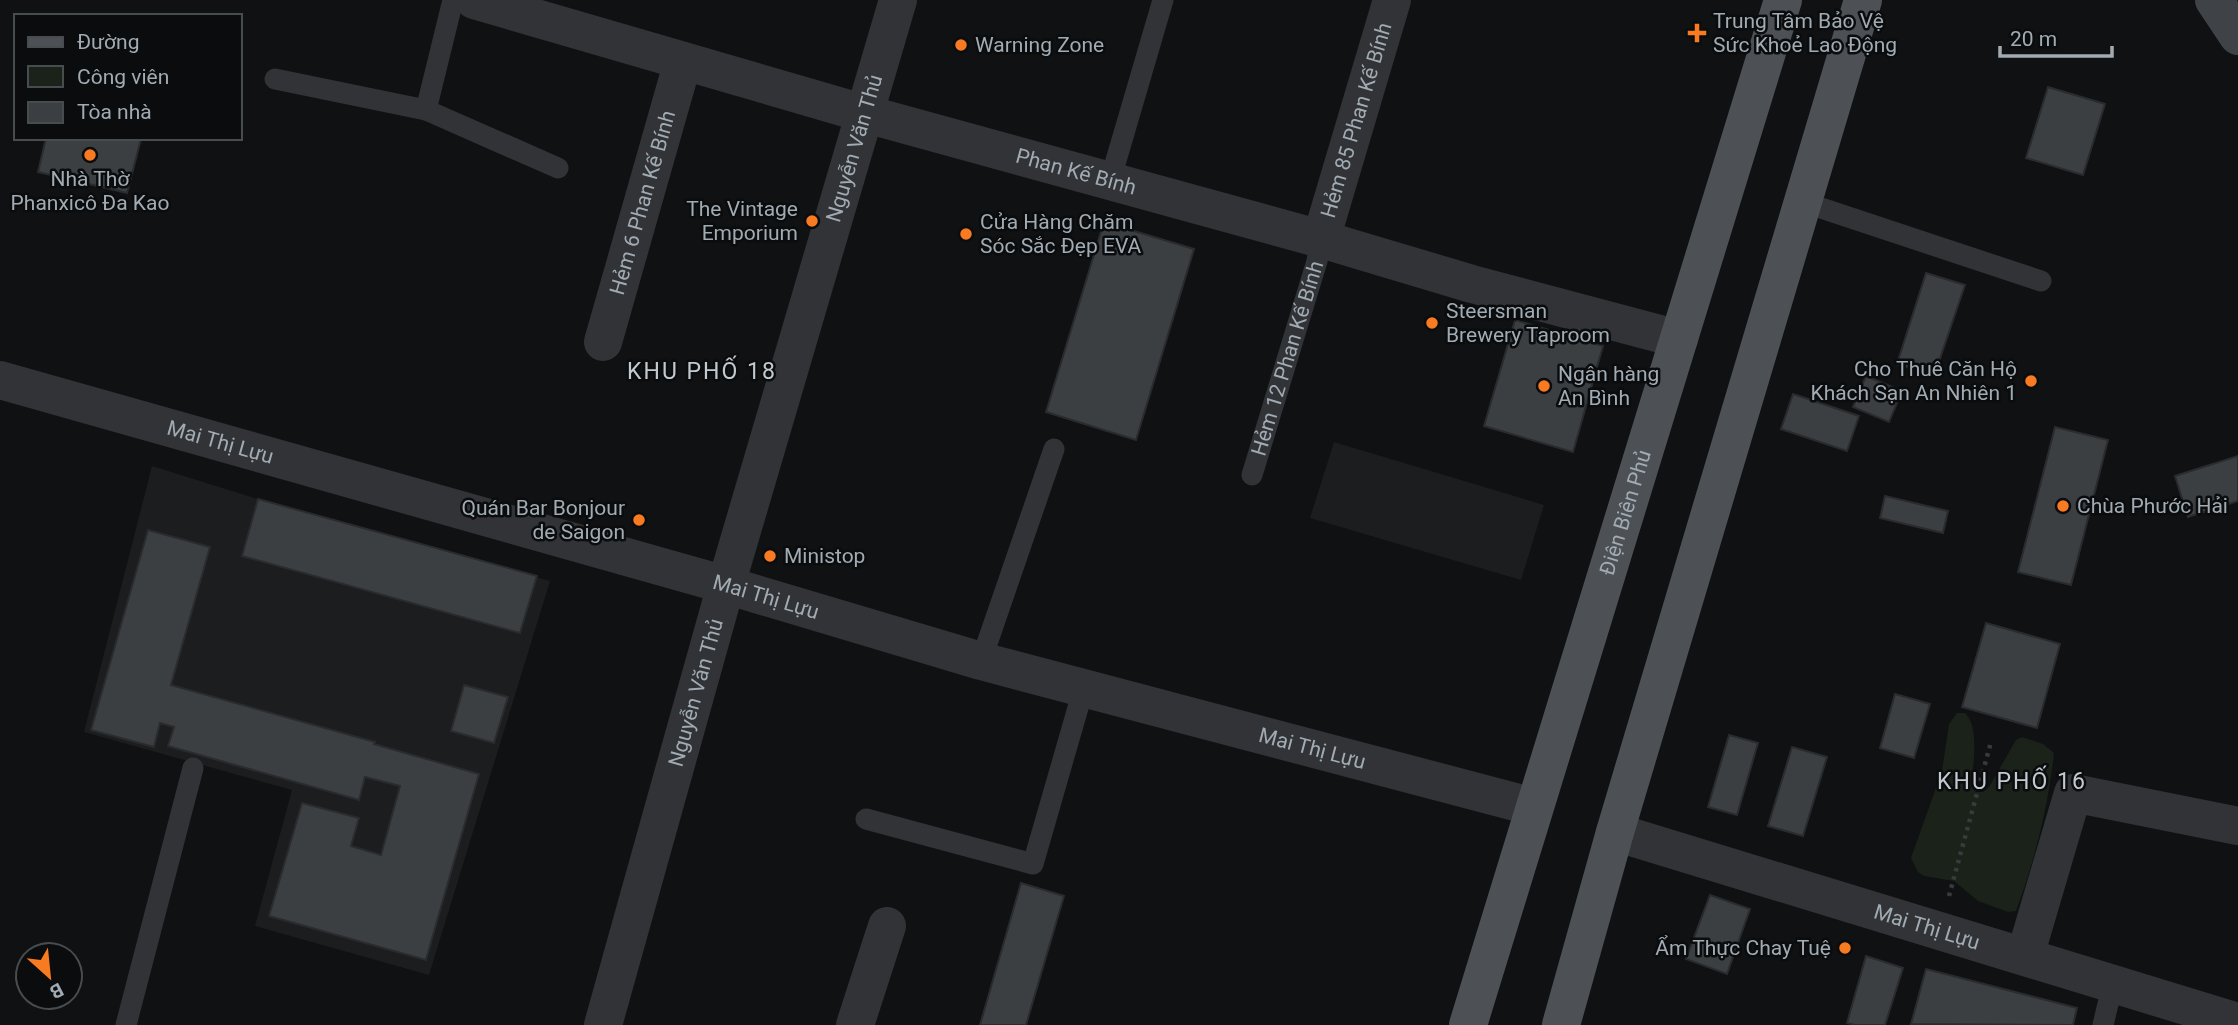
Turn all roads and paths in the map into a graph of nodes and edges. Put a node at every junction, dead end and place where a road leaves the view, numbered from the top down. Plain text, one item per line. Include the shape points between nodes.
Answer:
1 (453, 0) edge
2 (474, 0) edge
3 (898, 0) edge
4 (1163, 0) edge
5 (1392, 0) edge
6 (1783, 0) edge
7 (1863, 0) edge
8 (2214, 0) edge
9 (2238, 36) edge
10 (683, 61) junction
11 (275, 79) dead end
12 (426, 110) junction
13 (866, 114) junction
14 (558, 168) dead end
15 (1110, 181) junction
16 (1803, 202) junction
17 (1321, 239) junction
18 (2040, 281) dead end
19 (1679, 339) junction
20 (603, 342) dead end
21 (0, 380) edge
22 (1054, 449) dead end
23 (1252, 475) dead end
24 (726, 585) junction
25 (981, 661) junction
26 (1084, 687) junction
27 (1991, 742) dead end
28 (193, 768) dead end
29 (1534, 807) junction
30 (866, 819) dead end
31 (2238, 826) edge
32 (1615, 832) junction
33 (887, 926) dead end
34 (1939, 930) junction
35 (2025, 956) junction
36 (2113, 983) junction
37 (2238, 1022) edge
38 (126, 1025) edge
39 (603, 1025) edge
40 (855, 1025) edge
41 (1468, 1025) edge
42 (1562, 1025) edge
43 (2103, 1025) edge

1 - 12 lane
2 - 10 street, Phan Kế Bính
3 - 13 street, Nguyễn Văn Thủ
4 - 15 lane
5 - 17 street, Hẻm 85 Phan Kế Bính
6 - 19 main road, Ðiện Biên Phủ
7 - 16 main road
8 - 9 street
10 - 13 street, Phan Kế Bính
10 - 20 street, Hẻm 6 Phan Kế Bính
11 - 12 lane
12 - 14 lane
13 - 15 street, Phan Kế Bính
13 - 24 street, Nguyễn Văn Thủ
15 - 17 street, Phan Kế Bính
16 - 18 lane
16 - 32 main road
17 - 19 street, Phan Kế Bính
17 - 23 lane, Hẻm 12 Phan Kế Bính
19 - 29 main road, Ðiện Biên Phủ
21 - 24 street, Mai Thị Lựu
22 - 25 lane
24 - 25 street, Mai Thị Lựu
24 - 39 street, Nguyễn Văn Thủ
25 - 26 street, Mai Thị Lựu
26 - 29 street, Mai Thị Lựu
26 - 30 lane via 1033,864
27 - 34 path
28 - 38 lane
29 - 41 main road, Ðiện Biên Phủ
31 - 35 street via 2073,793
32 - 34 street, Mai Thị Lựu
32 - 42 main road
33 - 40 street
34 - 35 street, Mai Thị Lựu
35 - 36 street, Mai Thị Lựu
36 - 37 street, Mai Thị Lựu
36 - 43 lane

